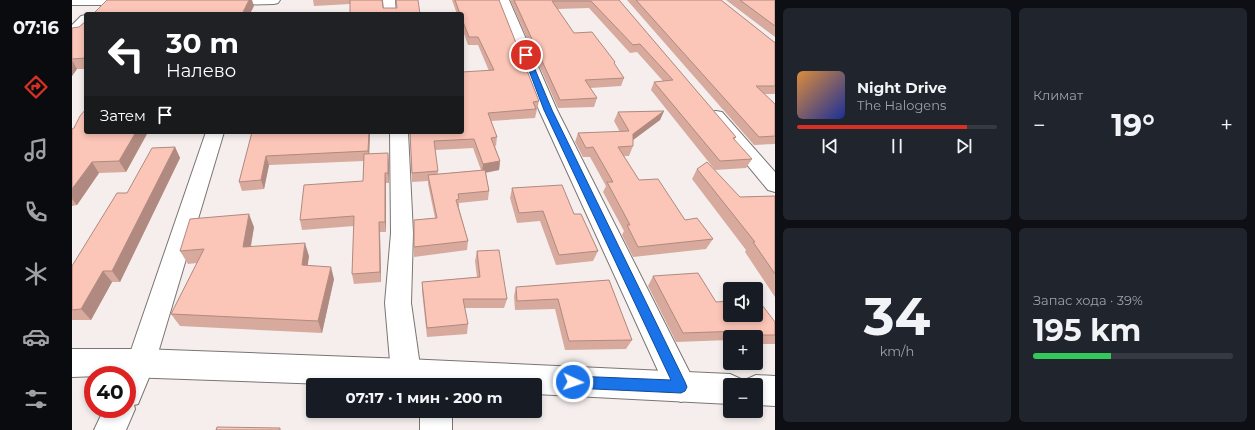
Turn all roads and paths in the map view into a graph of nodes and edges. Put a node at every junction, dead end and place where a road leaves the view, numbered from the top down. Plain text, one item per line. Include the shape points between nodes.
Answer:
1 (270, 0) edge
2 (274, 0) edge
3 (389, 0) edge
4 (503, 0) edge
5 (72, 1) edge
6 (105, 1) edge
7 (149, 1) edge
8 (209, 1) edge
9 (93, 12) edge
10 (265, 12) edge
11 (390, 12) edge
12 (84, 21) edge
13 (72, 33) edge
14 (708, 107) edge
15 (213, 134) edge
16 (399, 134) edge
17 (775, 185) edge
18 (72, 363) edge
19 (141, 363) junction
20 (406, 373) junction
21 (136, 374) edge
22 (427, 378) edge
23 (542, 383) edge
24 (681, 387) junction
25 (723, 389) edge
26 (763, 390) edge
27 (775, 391) edge
28 (116, 418) edge
29 (436, 418) edge
30 (110, 430) edge
31 (436, 430) edge

1 - 2 street
1 - 8 street
1 - 10 street
3 - 11 street
4 - 24 street via 548,110
5 - 6 street
6 - 7 street
6 - 9 street
12 - 13 street
14 - 17 street
15 - 19 street
16 - 20 street via 402,233 398,303
18 - 19 street
19 - 20 street
19 - 21 street
20 - 22 street
23 - 24 street
24 - 25 street
26 - 27 street
28 - 30 street
29 - 31 street

